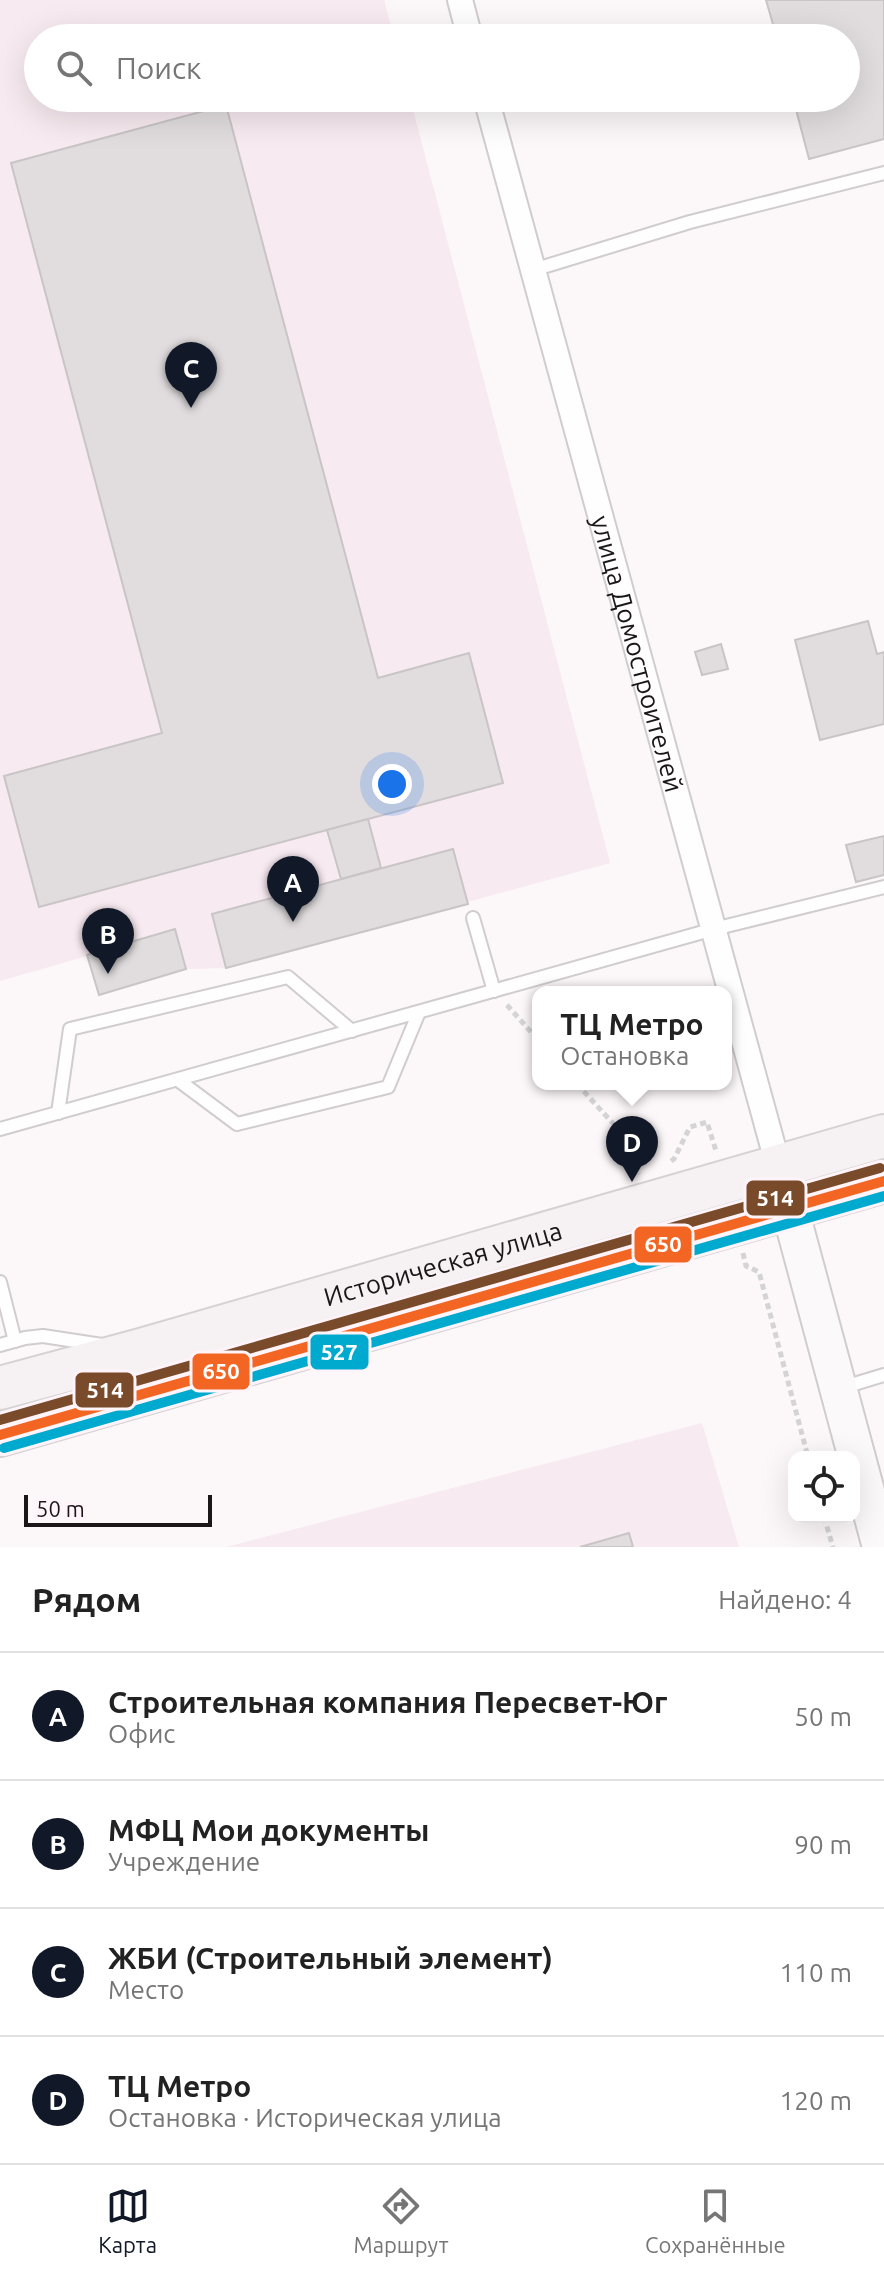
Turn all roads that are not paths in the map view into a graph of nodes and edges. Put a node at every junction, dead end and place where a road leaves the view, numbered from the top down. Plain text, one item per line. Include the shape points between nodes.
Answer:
1 (460, 0) edge
2 (466, 24) edge
3 (490, 112) edge
4 (884, 173) edge
5 (533, 270) junction
6 (884, 887) edge
7 (473, 918) dead end
8 (714, 929) junction
9 (729, 986) edge
10 (494, 991) junction
11 (732, 995) edge
12 (419, 1012) junction
13 (352, 1031) junction
14 (178, 1080) junction
15 (58, 1113) junction
16 (0, 1129) edge
17 (884, 1136) edge
18 (778, 1165) junction
19 (884, 1181) edge
20 (789, 1209) junction
21 (0, 1282) edge
22 (15, 1341) junction
23 (0, 1345) edge
24 (141, 1350) junction
25 (884, 1375) edge
26 (0, 1388) edge
27 (838, 1389) junction
28 (0, 1435) edge
29 (881, 1547) edge

1 - 2 street
3 - 5 street, улица Домостроителей
4 - 5 lane via 690,222
5 - 8 street, улица Домостроителей
6 - 8 lane
7 - 10 lane
8 - 9 street, улица Домостроителей
8 - 10 lane
10 - 12 lane
11 - 18 street, улица Домостроителей
12 - 13 lane
12 - 14 lane via 388,1087 237,1124
13 - 14 lane
13 - 15 lane via 288,977 70,1029
14 - 15 lane
15 - 16 lane
17 - 18 highway, Историческая улица
18 - 20 main road, улица Домостроителей
18 - 24 highway, Историческая улица
19 - 20 highway, Историческая улица
20 - 27 main road, улица Домостроителей
20 - 28 highway, Историческая улица
21 - 22 lane
22 - 23 lane
22 - 24 lane via 43,1336
24 - 26 highway, Историческая улица
25 - 27 lane
27 - 29 main road, улица Домостроителей

